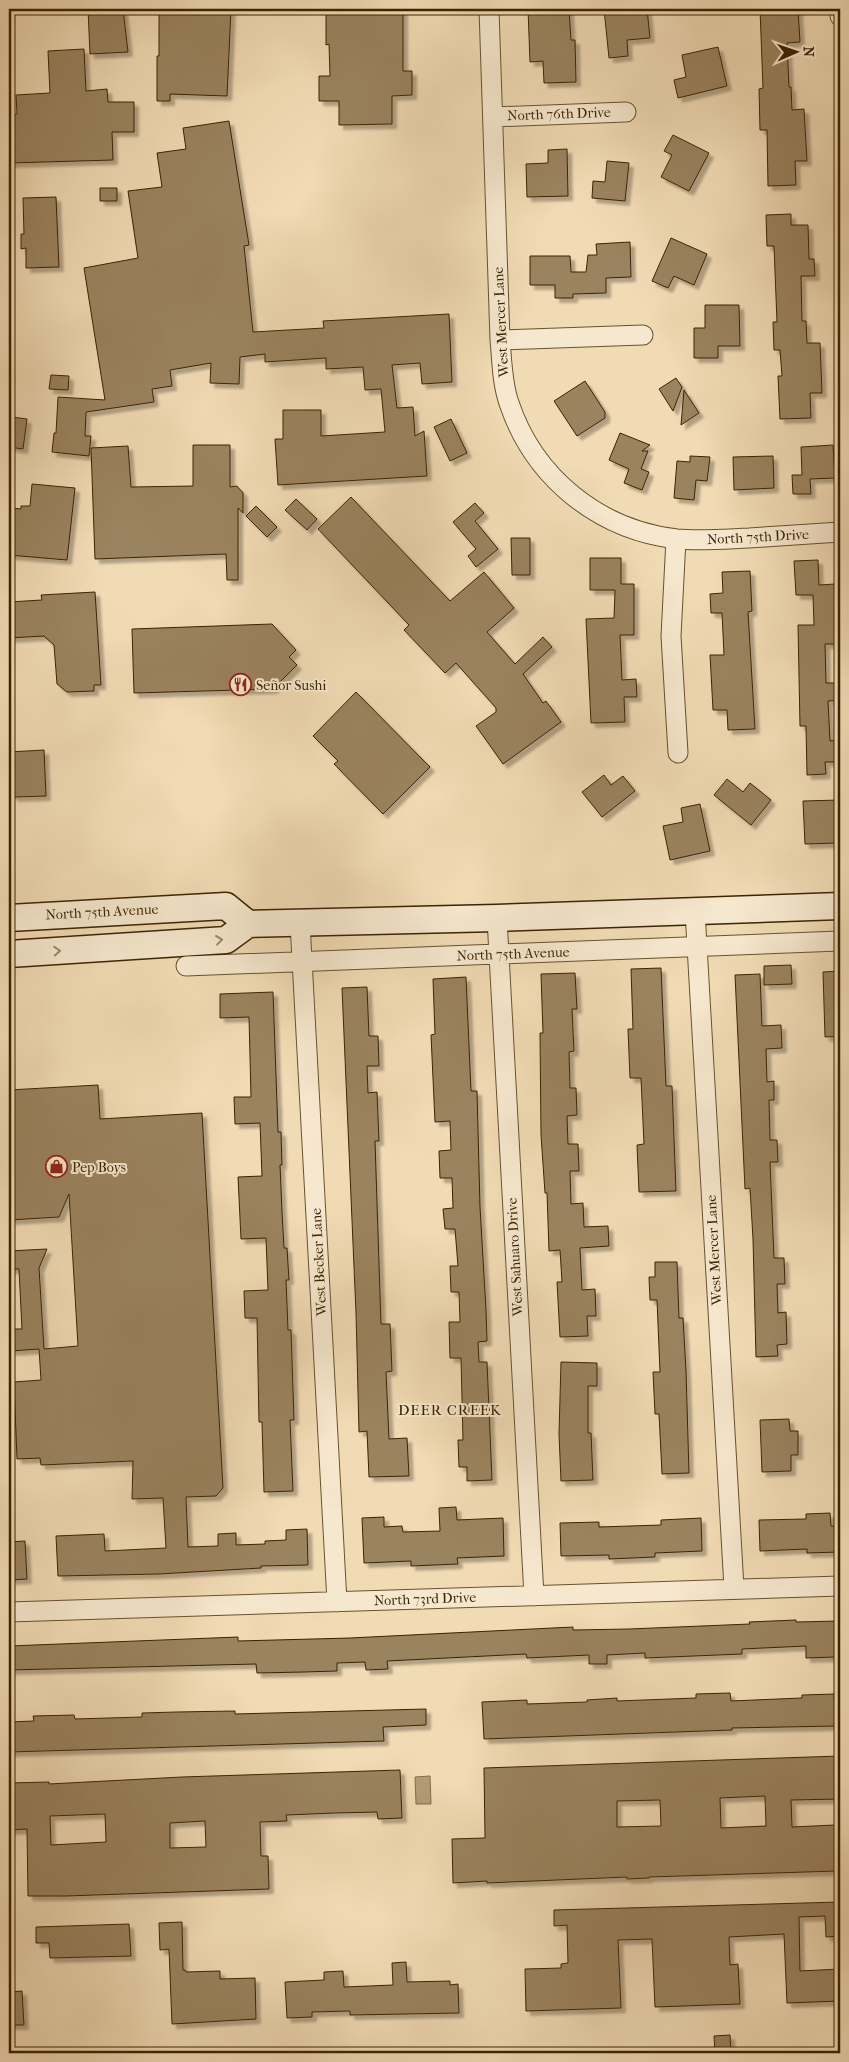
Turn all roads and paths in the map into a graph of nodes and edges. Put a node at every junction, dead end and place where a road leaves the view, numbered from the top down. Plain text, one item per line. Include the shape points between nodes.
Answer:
1 (489, 9) edge
2 (840, 9) edge
3 (840, 16) edge
4 (626, 112) dead end
5 (492, 116) junction
6 (643, 335) dead end
7 (500, 340) junction
8 (840, 532) edge
9 (676, 539) junction
10 (678, 753) dead end
11 (216, 906) junction
12 (840, 906) edge
13 (695, 911) junction
14 (9, 918) edge
15 (497, 918) junction
16 (300, 923) junction
17 (248, 924) junction
18 (840, 941) edge
19 (154, 944) junction
20 (697, 947) junction
21 (9, 954) edge
22 (498, 954) junction
23 (302, 962) junction
24 (186, 966) dead end
25 (840, 1586) edge
26 (734, 1588) junction
27 (534, 1596) junction
28 (337, 1602) junction
29 (9, 1612) edge

1 - 5 street, West Mercer Lane
2 - 3 street
4 - 5 street, North 76th Drive
5 - 7 street, West Mercer Lane
6 - 7 street
7 - 9 street, West Mercer Lane via 509,403 523,435 542,465 586,506 615,523
8 - 9 street, North 75th Drive
9 - 10 street via 671,636
11 - 14 main road, North 75th Avenue
11 - 17 main road, North 75th Avenue via 226,906
11 - 19 main road via 206,919 158,929
12 - 13 main road
13 - 15 main road
13 - 20 street, West Mercer Lane
15 - 16 main road
15 - 22 street, West Sahuaro Drive
16 - 17 main road
16 - 23 street, West Becker Lane
19 -> 17 main road via 226,940
18 - 20 street, North 75th Avenue
21 -> 19 main road
20 - 22 street, North 75th Avenue
20 - 26 street, West Mercer Lane
22 - 23 street, North 75th Avenue
22 - 27 street, West Sahuaro Drive
23 - 24 street, North 75th Avenue
23 - 28 street, West Becker Lane
25 - 26 street, North 73rd Drive
26 - 27 street, North 73rd Drive
27 - 28 street, North 73rd Drive
28 - 29 street, North 73rd Drive

